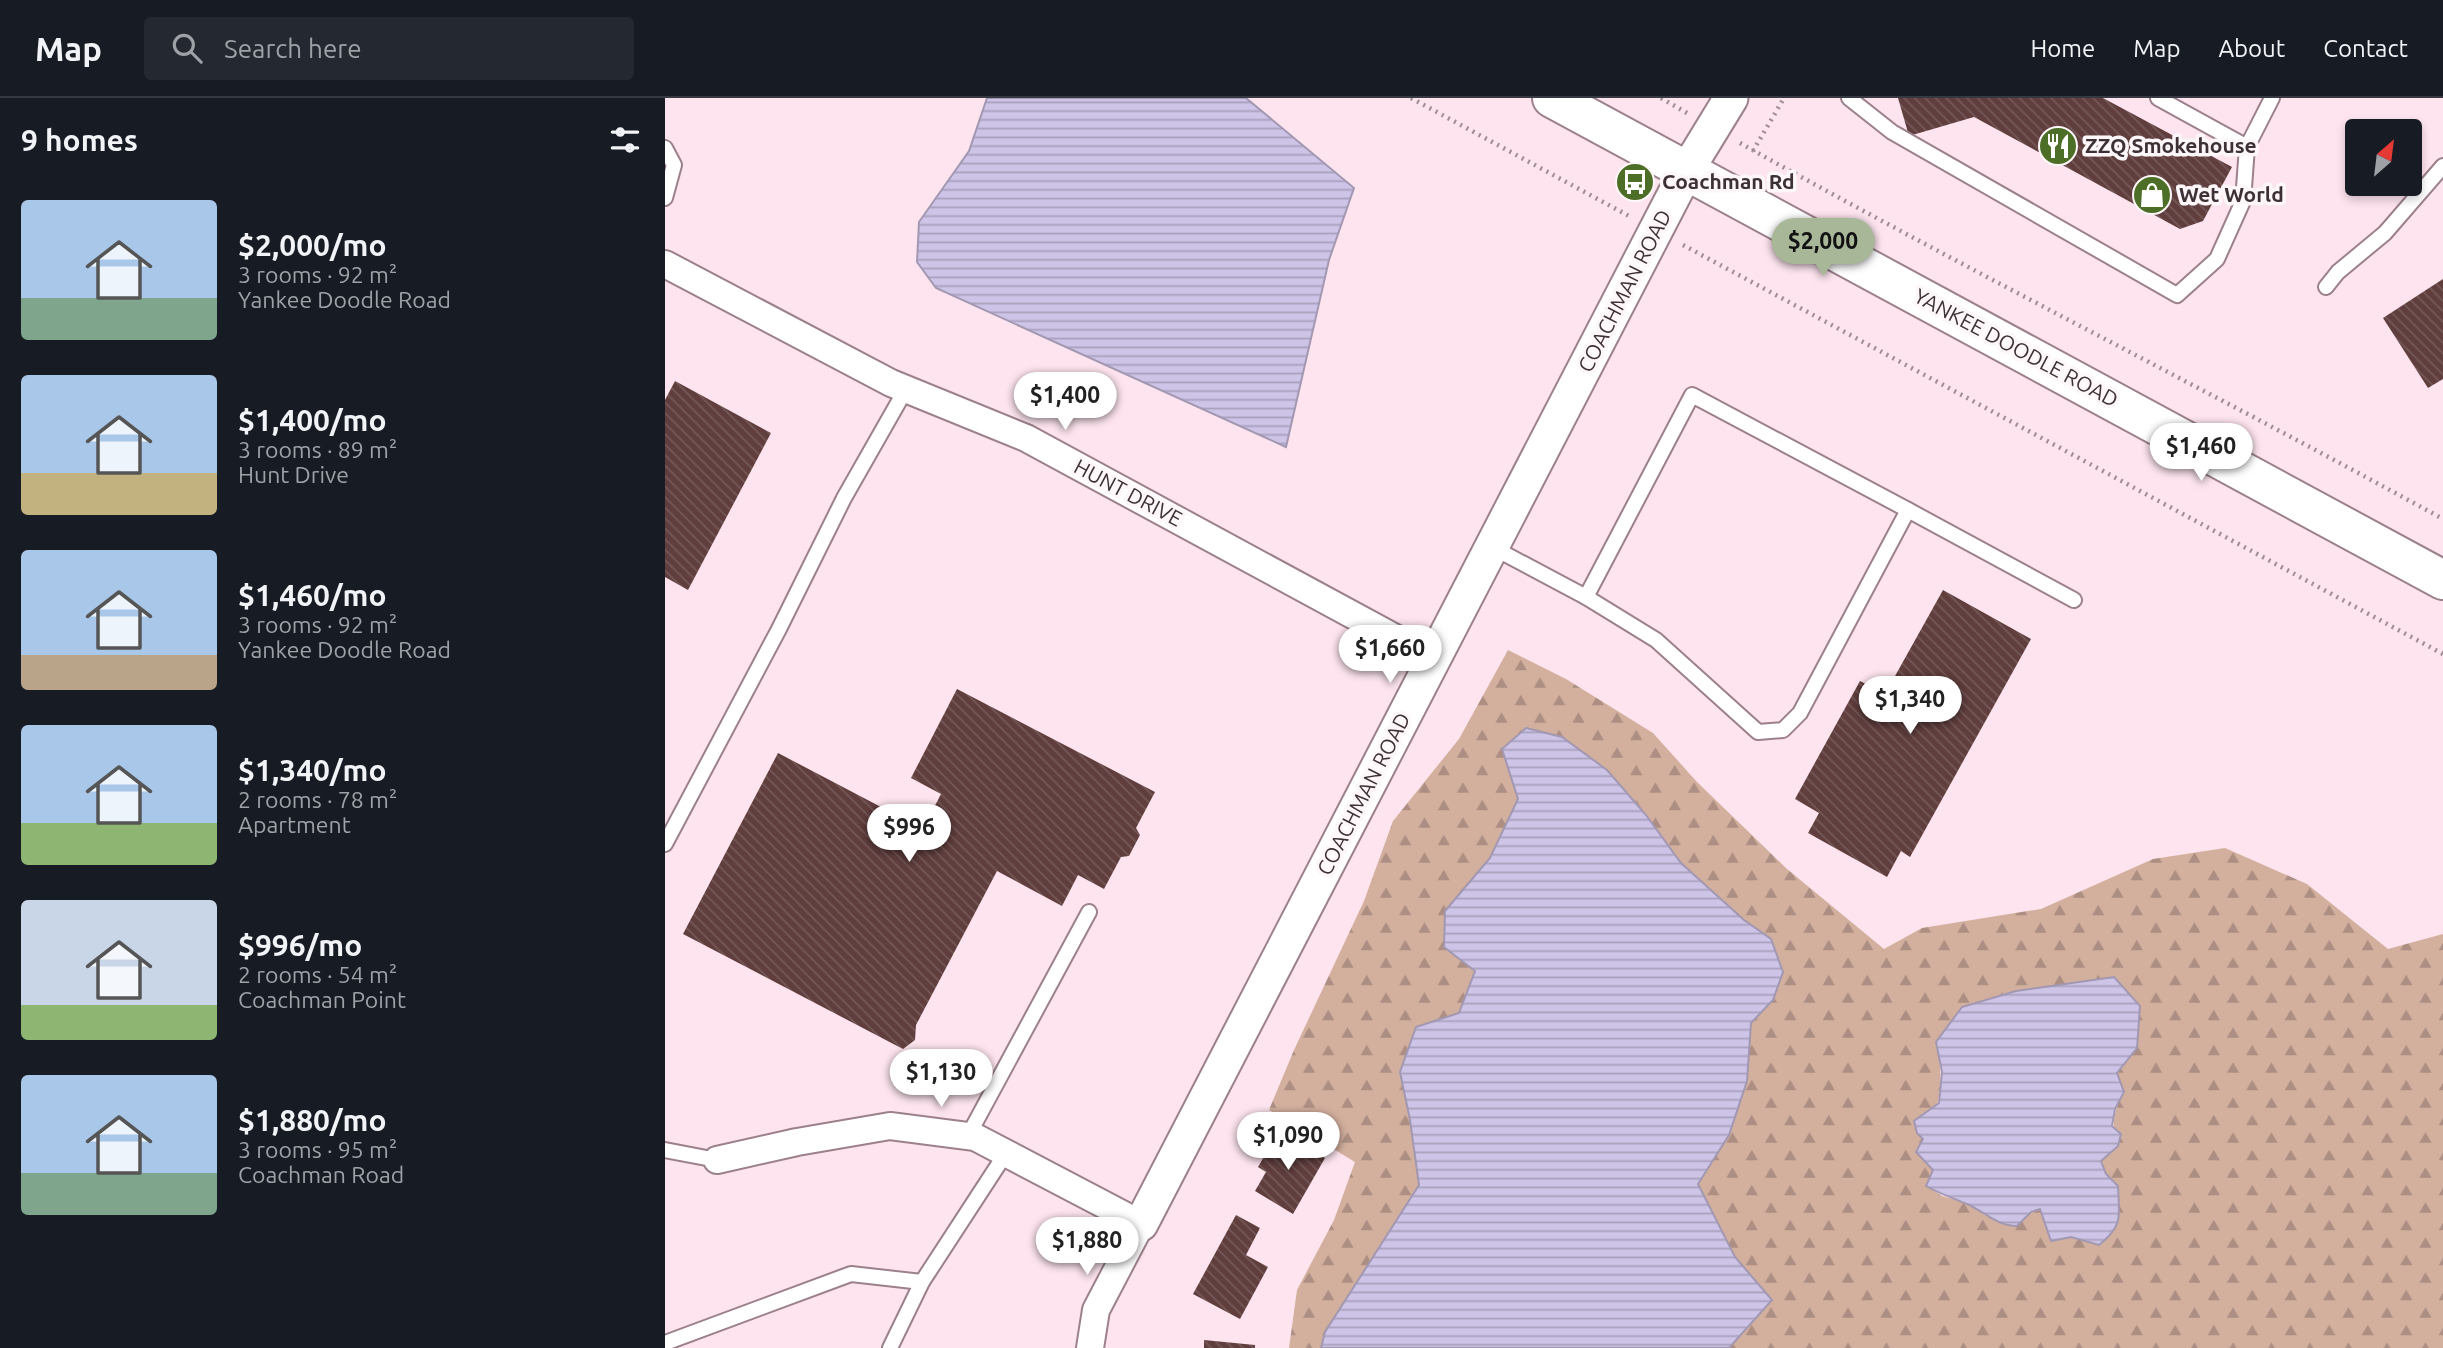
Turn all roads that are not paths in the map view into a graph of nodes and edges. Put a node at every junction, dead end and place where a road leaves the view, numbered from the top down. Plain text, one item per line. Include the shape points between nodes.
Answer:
1 (1552, 98) edge
2 (1731, 98) edge
3 (1849, 98) edge
4 (2158, 98) edge
5 (2272, 98) edge
6 (2247, 147) junction
7 (665, 148) edge
8 (2443, 166) edge
9 (1688, 170) junction
10 (665, 198) edge
11 (665, 264) edge
12 (2326, 287) dead end
13 (906, 389) junction
14 (1908, 510) junction
15 (1492, 547) junction
16 (2443, 580) edge
17 (1586, 597) junction
18 (2074, 600) dead end
19 (1434, 659) junction
20 (665, 844) edge
21 (1089, 912) dead end
22 (968, 1136) junction
23 (665, 1150) edge
24 (1006, 1153) junction
25 (717, 1160) joint
26 (1141, 1224) junction
27 (922, 1283) junction
28 (665, 1343) edge
29 (890, 1348) edge
30 (1090, 1348) edge

1 - 9 main road, YANKEE DOODLE ROAD
2 - 9 street, COACHMAN ROAD
3 - 6 lane via 1892,132 2177,295 2217,258 2243,201
4 - 6 lane
5 - 6 lane
7 - 10 lane via 674,165
8 - 12 lane via 2385,233
9 - 15 street, COACHMAN ROAD
9 - 16 main road, YANKEE DOODLE ROAD
11 - 13 street, HUNT DRIVE
13 - 19 street, HUNT DRIVE via 1026,438
13 - 20 lane via 844,498
14 - 17 lane via 1692,395
14 - 17 lane via 1800,713 1783,730 1758,732 1656,640
14 - 18 lane
15 - 17 lane
15 - 19 street, COACHMAN ROAD
19 - 26 street, COACHMAN ROAD
21 - 22 lane
22 - 24 street
22 - 25 street via 890,1126
23 - 25 lane
24 - 26 street
24 - 27 lane
26 - 30 street, COACHMAN ROAD via 1097,1310
27 - 28 lane via 851,1274
27 - 29 lane

